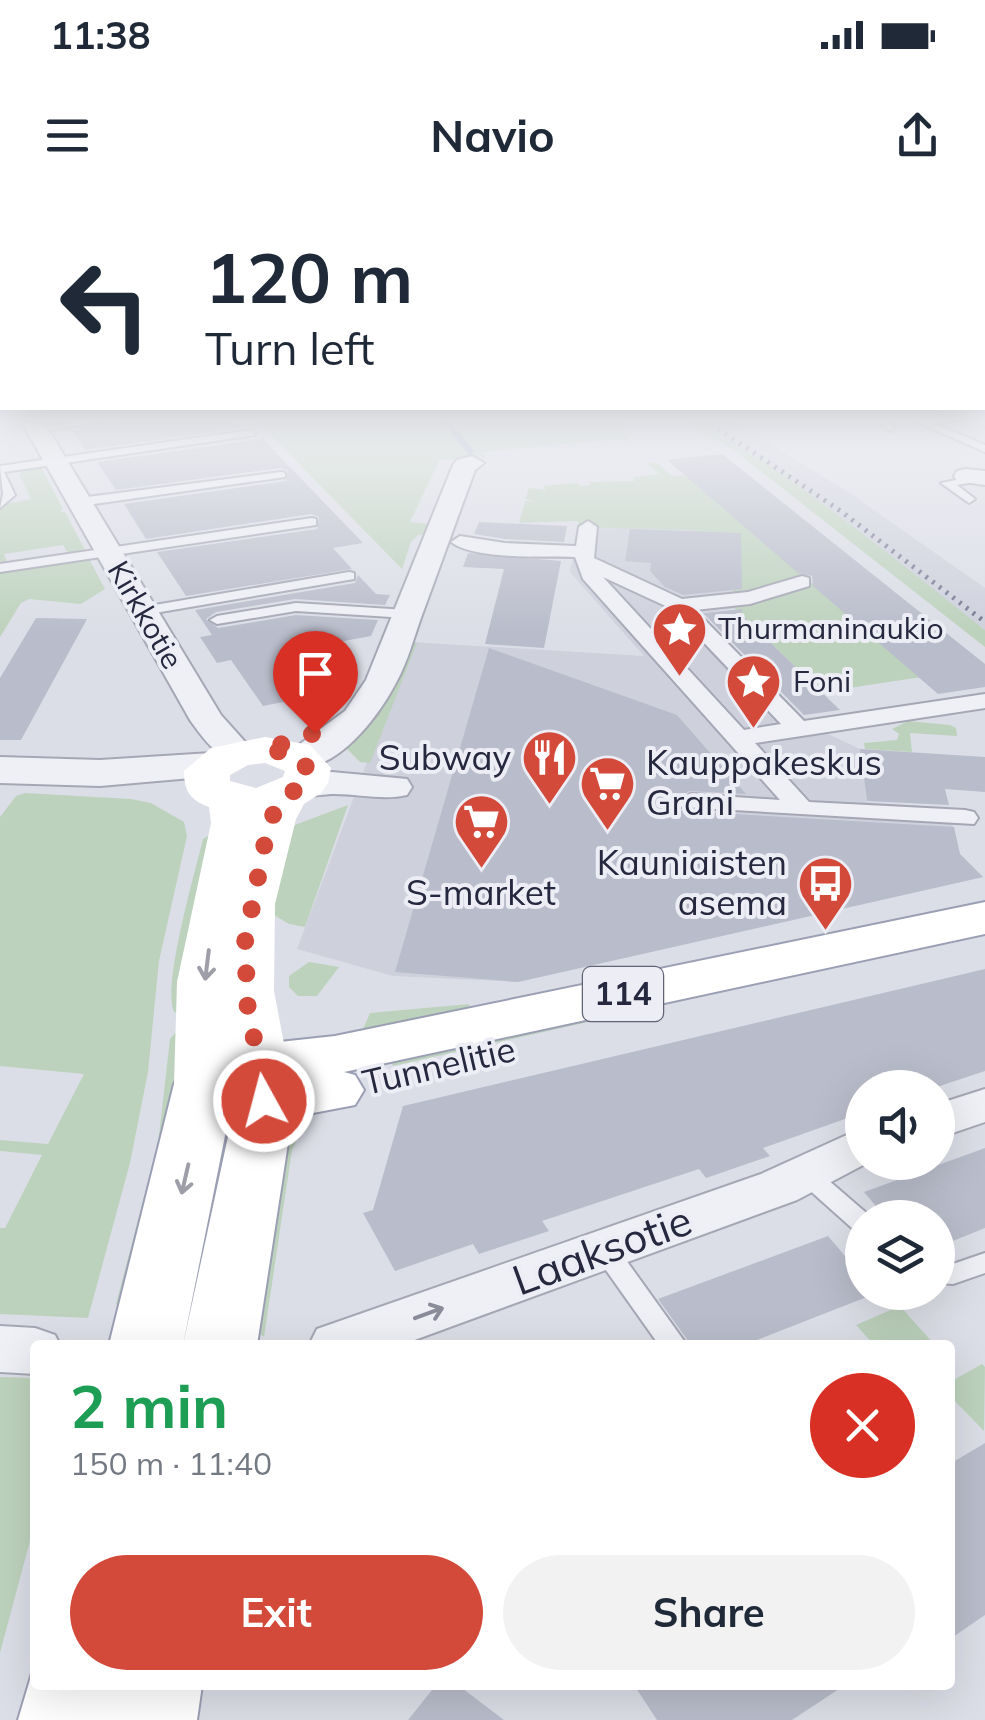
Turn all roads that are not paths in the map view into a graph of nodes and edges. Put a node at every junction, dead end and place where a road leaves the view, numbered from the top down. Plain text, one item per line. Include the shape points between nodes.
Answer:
1 (73, 490) edge
2 (169, 490) edge
3 (456, 490) edge
4 (80, 502) junction
5 (312, 522) dead end
6 (588, 527) dead end
7 (460, 542) dead end
8 (109, 553) junction
9 (584, 556) junction
10 (0, 568) edge
11 (349, 576) dead end
12 (682, 578) dead end
13 (802, 582) dead end
14 (680, 605) junction
15 (143, 610) junction
16 (407, 614) junction
17 (217, 620) dead end
18 (985, 701) edge
19 (800, 729) junction
20 (738, 738) junction
21 (0, 773) edge
22 (255, 775) junction
23 (394, 787) dead end
24 (691, 802) dead end
25 (802, 808) junction
26 (965, 818) dead end
27 (985, 918) edge
28 (985, 943) edge
29 (243, 1083) junction
30 (985, 1105) edge
31 (955, 1115) edge
32 (845, 1154) edge
33 (805, 1174) junction
34 (845, 1208) edge
35 (604, 1249) junction
36 (985, 1264) edge
37 (955, 1274) edge
38 (148, 1340) edge
39 (220, 1340) edge
40 (352, 1340) edge
41 (670, 1340) edge
42 (0, 1350) edge
43 (30, 1351) edge
44 (70, 1690) edge
45 (156, 1690) edge
46 (64, 1720) edge
47 (151, 1720) edge

1 - 4 street, Kirkkotie
2 - 4 lane
3 - 16 street
4 - 8 street, Kirkkotie
5 - 8 lane
6 - 9 street
7 - 9 street via 496,552
8 - 10 lane
8 - 15 street, Kirkkotie
9 - 14 street
9 - 20 street via 590,574
11 - 15 lane
12 - 14 street
13 - 14 street via 750,598
14 - 19 street
15 - 22 street, Kirkkotie via 207,720
16 - 17 lane via 296,607
16 - 22 street via 382,680 357,718 328,743
18 - 19 street
19 - 20 street
20 - 25 street
21 - 22 street via 33,781
22 - 23 street
22 - 29 main road via 235,823 205,982
24 - 25 street
25 - 26 street
27 - 29 main road, Tunnelitie / 114 via 335,1055
28 - 29 main road, Tunnelitie / 114 via 327,1092
29 -> 38 main road
29 - 39 main road
30 - 31 street
32 - 33 street, Laaksotie
33 - 34 lane
33 - 35 street, Laaksotie
40 -> 35 street, Laaksotie
35 - 41 lane
36 - 37 lane
42 - 43 street
44 - 46 main road
45 - 47 main road

